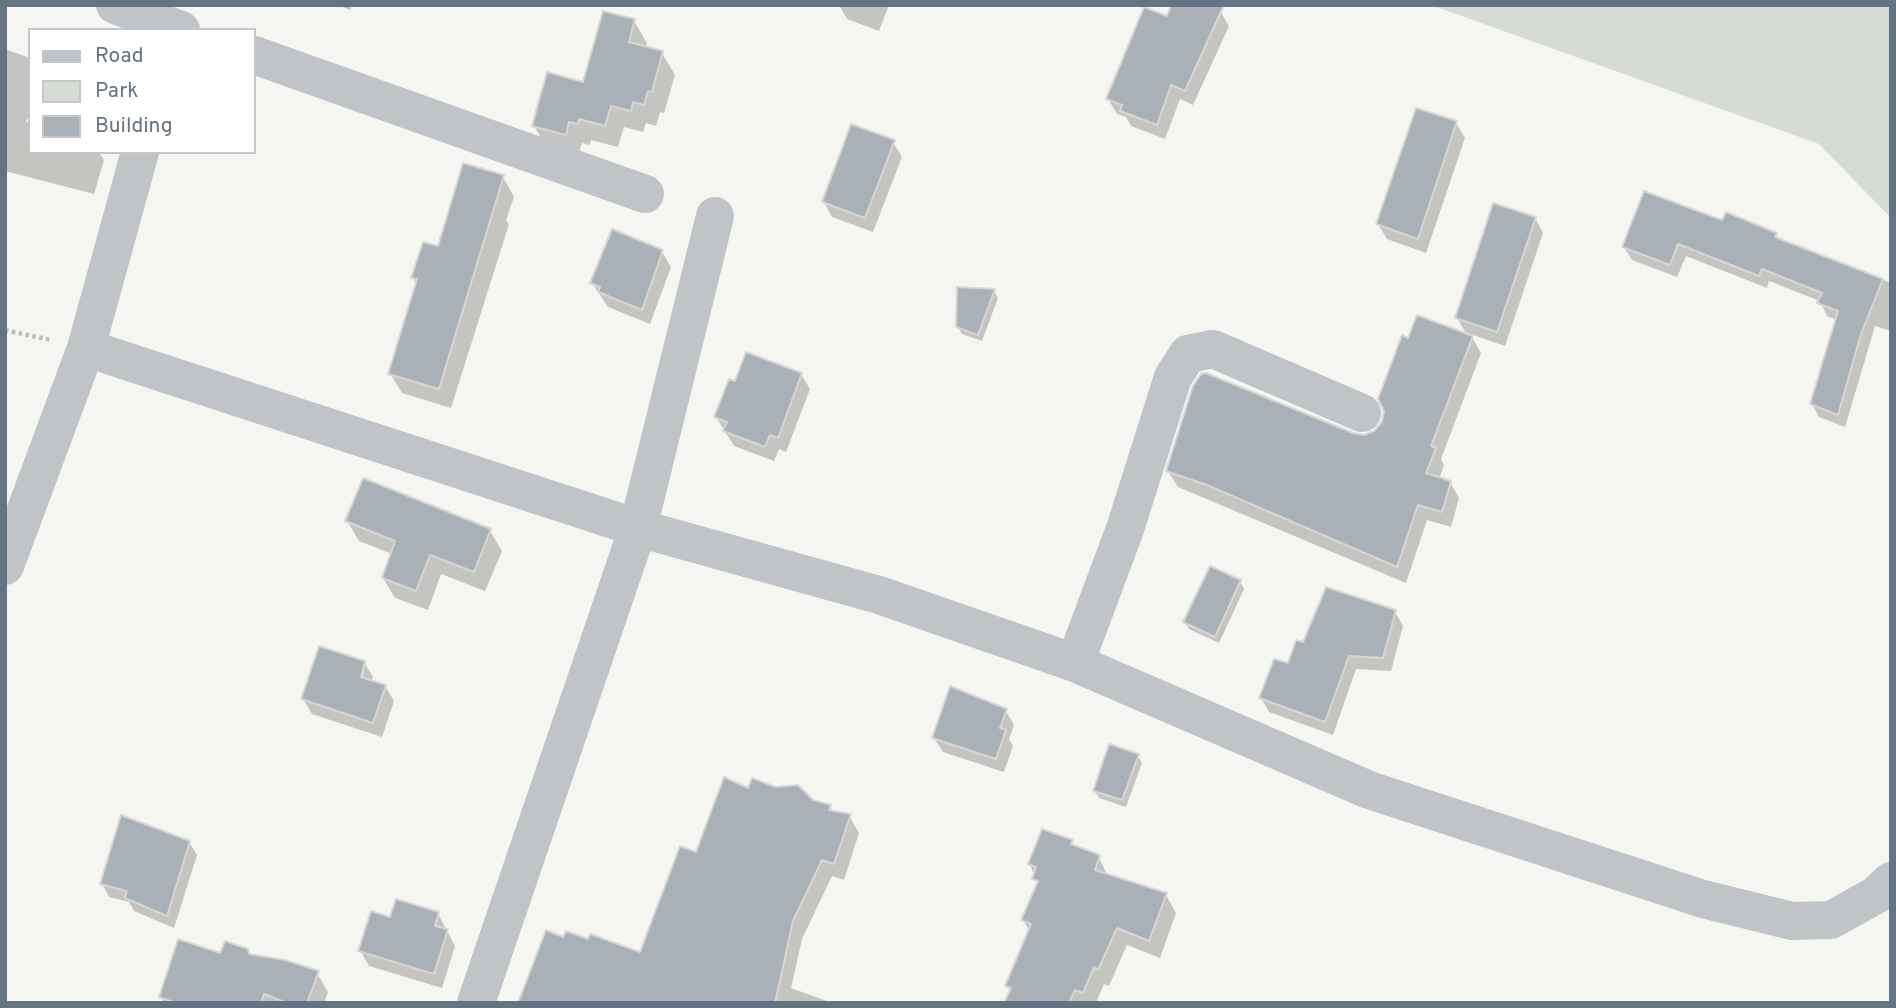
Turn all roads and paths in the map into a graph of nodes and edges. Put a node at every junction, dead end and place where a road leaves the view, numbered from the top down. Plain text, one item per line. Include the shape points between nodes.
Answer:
1 (115, 5) edge
2 (178, 23) edge
3 (256, 56) edge
4 (139, 154) edge
5 (645, 194) dead end
6 (715, 216) dead end
7 (5, 330) edge
8 (86, 348) junction
9 (1362, 413) dead end
10 (638, 528) junction
11 (5, 566) edge
12 (1075, 663) junction
13 (1891, 881) edge
14 (476, 1003) edge

1 - 2 street
3 - 5 street
4 - 8 street
6 - 10 street
7 - 8 path
8 - 10 street
8 - 11 street
9 - 12 street via 1213,349 1188,354 1173,377 1125,529
10 - 12 street via 879,595
10 - 14 street
12 - 13 street via 1369,790 1703,899 1792,921 1831,920 1876,895

